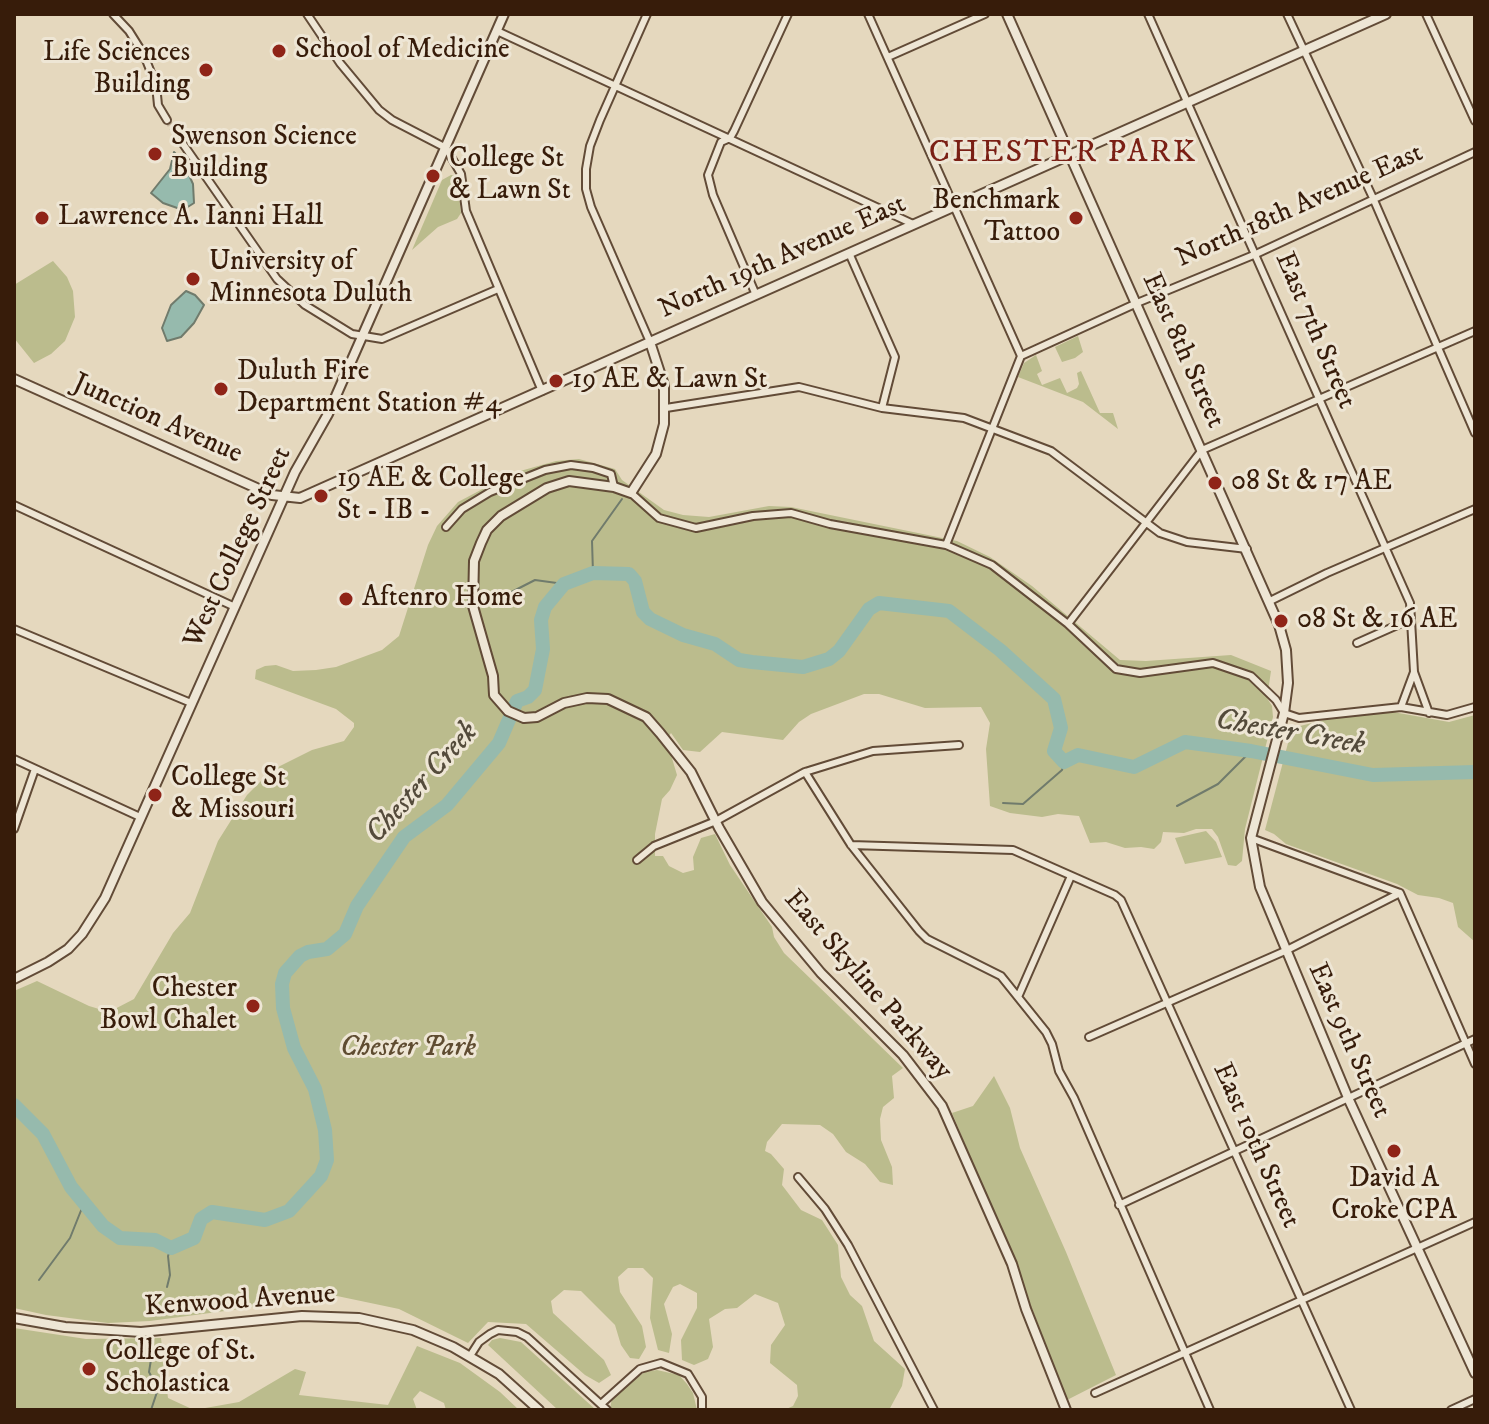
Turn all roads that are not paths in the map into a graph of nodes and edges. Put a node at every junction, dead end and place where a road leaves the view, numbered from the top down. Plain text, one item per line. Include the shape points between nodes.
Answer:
1 (113, 14) edge
2 (307, 14) edge
3 (504, 14) edge
4 (647, 14) edge
5 (788, 14) edge
6 (868, 14) edge
7 (985, 14) edge
8 (1007, 14) edge
9 (1148, 14) edge
10 (1287, 14) edge
11 (1386, 14) edge
12 (1426, 14) edge
13 (497, 31) junction
14 (1303, 51) junction
15 (888, 57) junction
16 (616, 85) junction
17 (1187, 103) junction
18 (167, 120) tunnel mouth
19 (1475, 121) edge
20 (730, 138) junction
21 (181, 141) tunnel mouth
22 (446, 148) junction
23 (1475, 152) edge
24 (1071, 156) junction
25 (1373, 198) junction
26 (953, 207) junction
27 (913, 224) junction
28 (849, 253) junction
29 (1256, 254) junction
30 (498, 289) junction
31 (756, 295) junction
32 (1137, 303) junction
33 (1475, 331) edge
34 (362, 337) junction
35 (650, 342) junction
36 (1436, 349) junction
37 (1021, 356) junction
38 (14, 379) edge
39 (542, 391) junction
40 (1319, 400) junction
41 (666, 408) junction
42 (882, 408) junction
43 (992, 428) junction
44 (1475, 433) edge
45 (1202, 450) junction
46 (614, 487) junction
47 (631, 493) junction
48 (284, 497) junction
49 (14, 505) edge
50 (1475, 509) edge
51 (1146, 523) junction
52 (446, 527) dead end
53 (946, 545) junction
54 (1386, 548) junction
55 (1247, 549) junction
56 (1270, 601) junction
57 (235, 607) junction
58 (1411, 619) junction
59 (1068, 624) junction
60 (14, 629) edge
61 (1357, 643) dead end
62 (1414, 672) junction
63 (191, 703) junction
64 (1401, 707) junction
65 (1475, 707) edge
66 (1429, 713) junction
67 (1283, 717) junction
68 (959, 745) dead end
69 (14, 759) edge
70 (35, 769) junction
71 (805, 772) junction
72 (140, 817) junction
73 (716, 821) junction
74 (14, 829) edge
75 (1251, 838) junction
76 (851, 845) junction
77 (637, 860) dead end
78 (1071, 876) junction
79 (1400, 893) junction
80 (1285, 951) junction
81 (14, 979) edge
82 (1018, 997) junction
83 (1167, 1003) junction
84 (1089, 1037) dead end
85 (1475, 1039) edge
86 (1465, 1043) junction
87 (1475, 1064) edge
88 (1349, 1100) junction
89 (1234, 1150) junction
90 (798, 1177) dead end
91 (1119, 1205) junction
92 (1475, 1222) edge
93 (1417, 1248) junction
94 (1300, 1300) junction
95 (14, 1318) edge
96 (1183, 1353) junction
97 (470, 1356) junction
98 (1475, 1373) edge
99 (1095, 1393) dead end
100 (1475, 1399) edge
101 (601, 1404) junction
102 (539, 1410) edge
103 (607, 1410) edge
104 (702, 1410) edge
105 (934, 1410) edge
106 (1066, 1410) edge
107 (1210, 1410) edge
108 (1351, 1410) edge
109 (1451, 1410) edge

1 - 18 street via 144,55
2 - 22 street via 379,110
3 - 13 street, West College Street
4 - 16 street
5 - 20 street
6 - 15 street
7 - 15 street
8 - 24 street, East 8th Street
9 - 17 street, East 7th Street
10 - 14 street
11 - 14 street, North 19th Avenue East
12 - 19 street
13 - 16 street
13 - 22 street, West College Street
14 - 17 street, North 19th Avenue East
14 - 25 street
15 - 26 street
16 - 20 street
16 - 35 street via 590,146 586,189
17 - 24 street, North 19th Avenue East
17 - 29 street, East 7th Street
20 - 27 street
20 - 31 street via 721,142 708,175
21 - 34 street via 284,287 328,321
22 - 30 street via 461,174 466,211
22 - 34 street, West College Street
23 - 25 street, North 18th Avenue East
24 - 26 street, North 19th Avenue East
24 - 32 street, East 8th Street
25 - 29 street, North 18th Avenue East
25 - 36 street
26 - 27 street, North 19th Avenue East
26 - 37 street
27 - 28 street, North 19th Avenue East
28 - 31 street, North 19th Avenue East
28 - 42 street via 895,357
29 - 32 street, North 18th Avenue East
29 - 40 street, East 7th Street
30 - 34 street via 382,339
30 - 39 street
31 - 35 street, North 19th Avenue East
32 - 37 street, North 18th Avenue East
32 - 45 street, East 8th Street
33 - 36 street
34 - 48 street, West College Street
35 - 39 street, North 19th Avenue East
35 - 41 street
36 - 40 street
36 - 44 street
37 - 43 street
38 - 48 street, Junction Avenue
39 - 48 street, North 19th Avenue East via 300,498
40 - 45 street
40 - 54 street, East 7th Street
41 - 42 street via 799,387
41 - 47 street via 656,454
42 - 43 street via 964,418
43 - 51 street via 1051,451
43 - 53 street
45 - 51 street
45 - 55 street, East 8th Street
46 - 47 street
46 - 52 street via 611,474 593,468 545,470 490,492 462,509
46 - 73 street, East Skyline Parkway via 569,481 547,488 487,530 474,561 473,606 496,698 519,716 537,717 587,698 627,706 646,717 691,772
47 - 53 street via 659,518 696,528 791,513
48 - 57 street, West College Street
49 - 57 street
50 - 54 street
51 - 55 street via 1172,539
51 - 59 street
53 - 59 street via 992,565
54 - 56 street
54 - 58 street, East 7th Street via 1410,603
55 - 56 street, East 8th Street
56 - 67 street, East 8th Street via 1286,650
57 - 63 street, West College Street
58 - 61 street
58 - 62 street, East 7th Street
59 - 67 street via 1116,669 1140,673 1213,663 1251,676 1276,700
60 - 63 street
62 - 64 street, East 7th Street
62 - 66 street, East 7th Street
63 - 72 street, West College Street
64 - 66 street
64 - 67 street
65 - 66 street via 1447,715
67 - 75 street, East 9th Street
68 - 71 street via 873,751
69 - 70 street
70 - 72 street
70 - 74 street
71 - 73 street
71 - 76 street
72 - 81 street, West College Street via 105,898 82,934 48,962
73 - 77 street via 654,846
73 - 106 street, East Skyline Parkway via 762,902 821,973 903,1055 942,1106 1012,1264
75 - 79 street
75 - 80 street, East 9th Street via 1260,887
76 - 78 street via 1013,850
76 - 82 street via 927,939 993,971
78 - 82 street
78 - 83 street, East 10th Street via 1121,900
79 - 80 street
79 - 86 street
80 - 83 street
80 - 88 street, East 9th Street
82 - 91 street via 1046,1032
83 - 84 street
83 - 89 street, East 10th Street
85 - 86 street
86 - 87 street
86 - 88 street
88 - 89 street
88 - 93 street, East 9th Street
89 - 91 street
89 - 94 street, East 10th Street
90 - 105 street via 848,1245
91 - 96 street
92 - 93 street
93 - 94 street
93 - 98 street, East 9th Street
94 - 96 street
94 - 108 street, East 10th Street
95 - 97 street, Kenwood Avenue via 141,1332 302,1316 359,1318 413,1330
96 - 99 street
96 - 107 street
97 - 101 street via 490,1334 517,1332
97 - 102 street, Kenwood Avenue
100 - 109 street
101 - 103 street
101 - 104 street via 640,1369 661,1363 688,1374 702,1397

